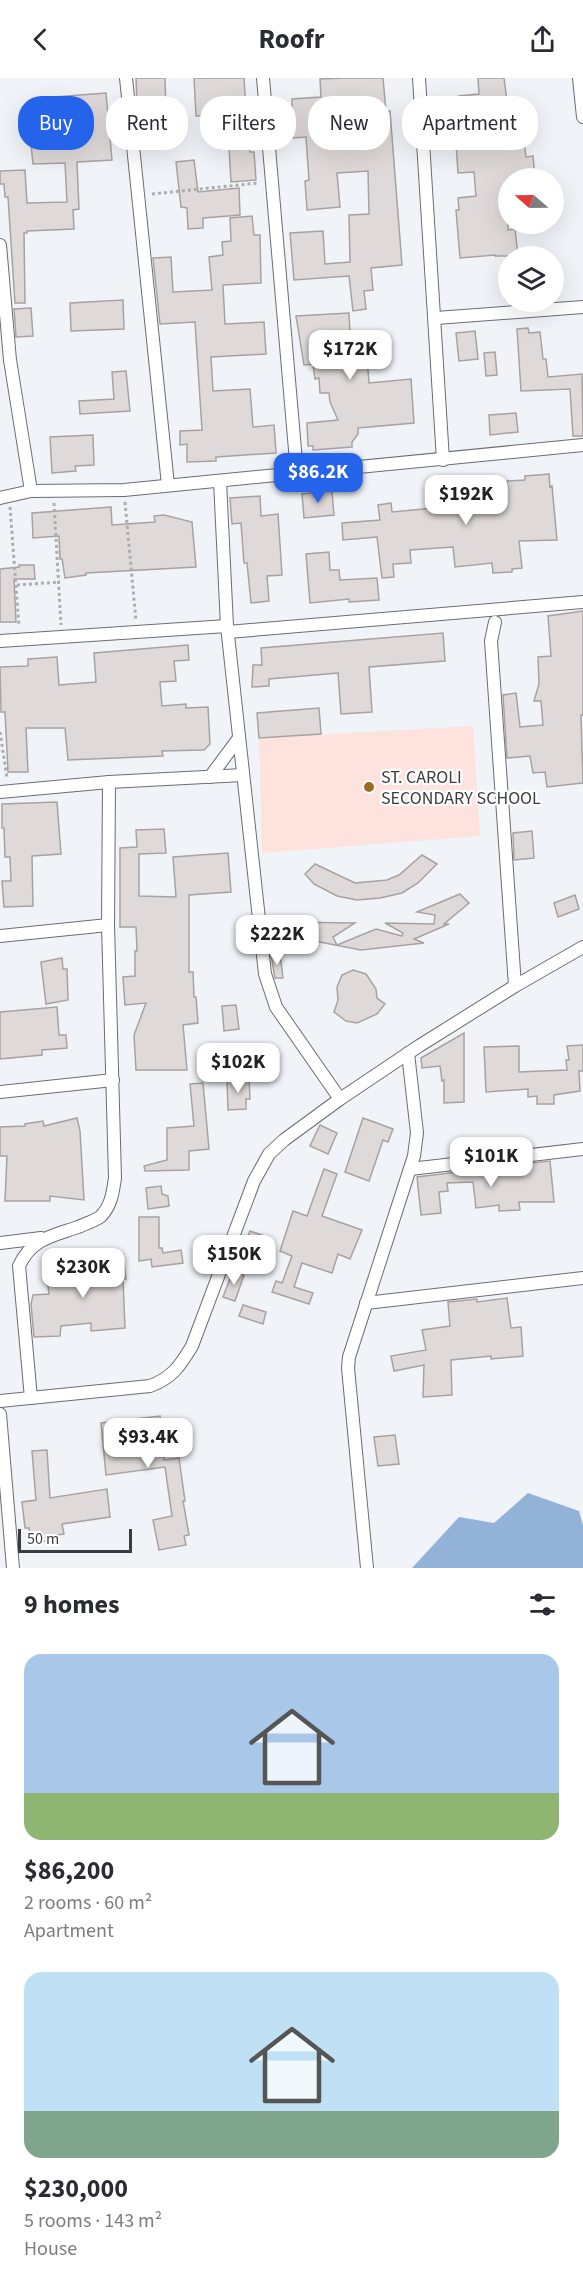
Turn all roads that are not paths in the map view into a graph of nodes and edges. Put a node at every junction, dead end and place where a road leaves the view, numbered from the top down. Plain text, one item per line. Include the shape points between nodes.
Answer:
1 (126, 78) edge
2 (263, 78) edge
3 (419, 78) edge
4 (579, 78) edge
5 (583, 117) edge
6 (0, 245) edge
7 (583, 307) edge
8 (436, 318) junction
9 (5, 360) edge
10 (583, 445) edge
11 (443, 460) junction
12 (297, 473) junction
13 (220, 481) junction
14 (168, 485) junction
15 (31, 491) junction
16 (5, 497) edge
17 (583, 602) edge
18 (495, 622) dead end
19 (228, 629) junction
20 (0, 641) edge
21 (239, 738) junction
22 (243, 775) junction
23 (210, 777) junction
24 (109, 782) junction
25 (4, 792) edge
26 (108, 925) junction
27 (0, 936) edge
28 (583, 947) edge
29 (515, 986) junction
30 (408, 1053) junction
31 (113, 1080) junction
32 (0, 1092) edge
33 (340, 1099) junction
34 (583, 1149) edge
35 (410, 1169) junction
36 (47, 1238) junction
37 (0, 1243) edge
38 (583, 1278) edge
39 (366, 1304) junction
40 (31, 1398) junction
41 (0, 1401) edge
42 (0, 1414) edge
43 (5, 1538) edge
44 (13, 1568) edge
45 (367, 1568) edge

1 - 14 street
2 - 12 street
3 - 8 street
4 - 5 street
6 - 9 street
7 - 8 street
8 - 11 street
9 - 15 street
10 - 11 street
11 - 12 street
12 - 13 street
13 - 14 street
13 - 19 street
14 - 15 street via 124,490
15 - 16 street
17 - 19 street
18 - 29 street via 491,641
19 - 20 street
19 - 21 street
21 - 22 street
21 - 23 street
22 - 23 street
22 - 33 street via 265,974 276,1007
23 - 24 street
24 - 25 street
24 - 26 street
26 - 27 street
26 - 31 street
28 - 29 street
29 - 30 street
30 - 33 street
30 - 35 street via 417,1133
31 - 32 street
31 - 36 street via 115,1178 107,1208 99,1218
33 - 40 street via 269,1154 192,1346 165,1381 150,1386
34 - 35 street
35 - 39 street
36 - 37 street
36 - 40 street via 33,1245 19,1266
38 - 39 street
39 - 45 street via 348,1368
40 - 41 street
42 - 43 street
43 - 44 street

